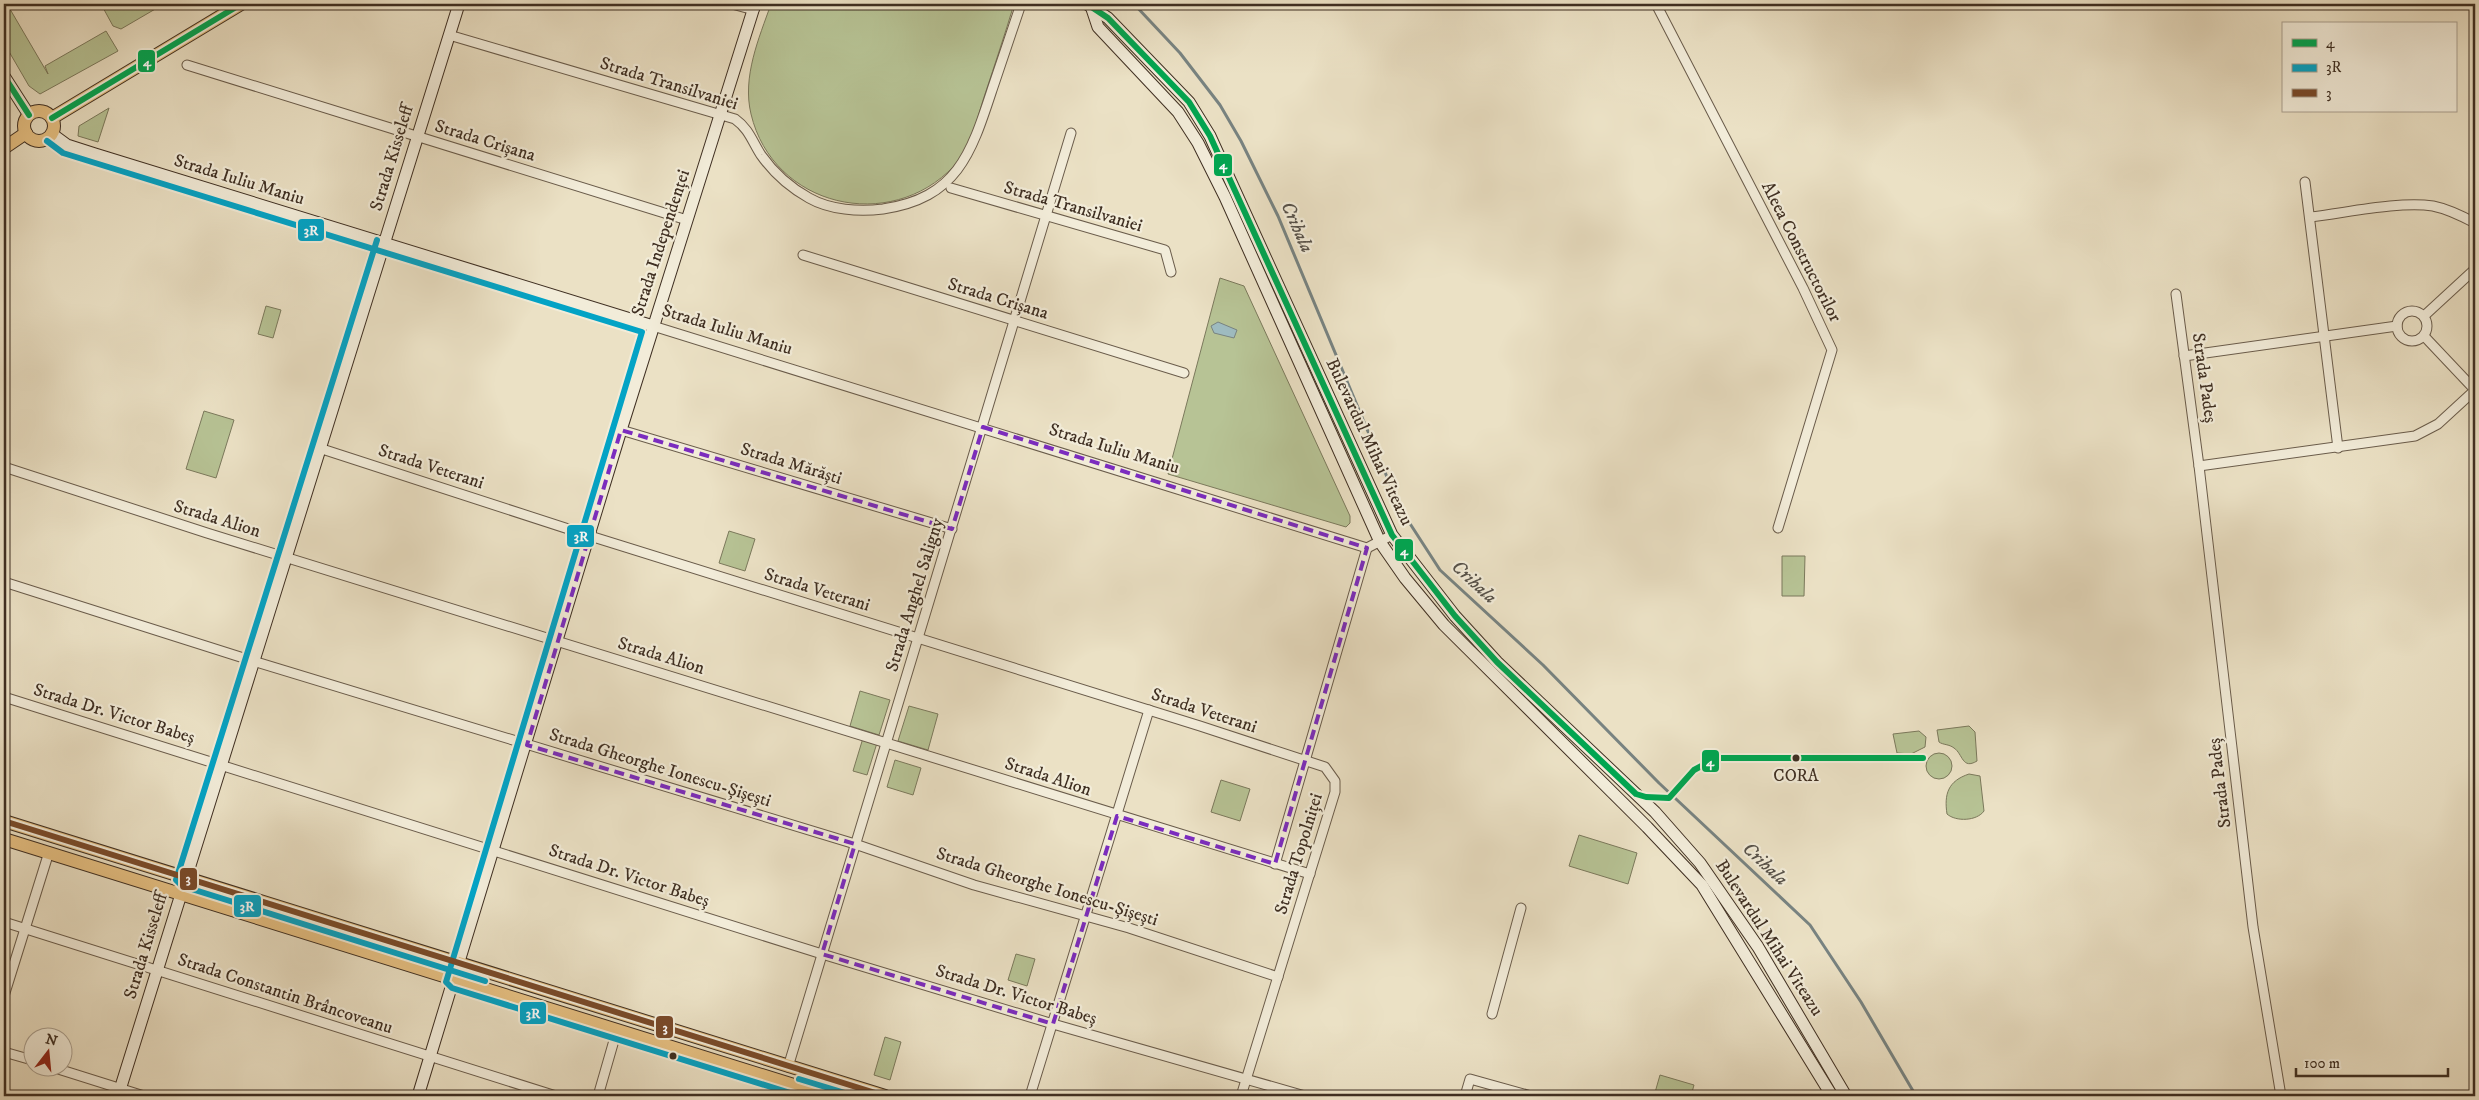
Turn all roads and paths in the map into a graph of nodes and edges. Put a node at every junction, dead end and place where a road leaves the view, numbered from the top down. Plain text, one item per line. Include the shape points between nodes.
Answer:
1 (241, 4) edge
2 (459, 4) edge
3 (732, 4) edge
4 (1021, 4) edge
5 (1656, 4) edge
6 (1089, 6) edge
7 (754, 7) edge
8 (449, 34) junction
9 (187, 65) dead end
10 (4, 76) edge
11 (720, 114) junction
12 (29, 115) junction
13 (52, 118) junction
14 (26, 133) junction
15 (1072, 133) dead end
16 (52, 134) junction
17 (417, 137) junction
18 (4, 148) edge
19 (2306, 182) dead end
20 (951, 188) dead end
21 (1047, 216) junction
22 (2310, 217) junction
23 (687, 220) junction
24 (2475, 223) edge
25 (385, 243) junction
26 (803, 255) dead end
27 (2475, 269) edge
28 (1171, 272) dead end
29 (2176, 294) dead end
30 (2424, 316) junction
31 (1015, 321) junction
32 (653, 326) junction
33 (2397, 326) junction
34 (2323, 336) junction
35 (2424, 336) junction
36 (2184, 356) junction
37 (1184, 373) dead end
38 (2475, 390) edge
39 (983, 427) junction
40 (621, 430) junction
41 (319, 448) junction
42 (2338, 448) junction
43 (2199, 466) junction
44 (4, 467) edge
45 (952, 528) junction
46 (1778, 528) dead end
47 (1392, 535) junction
48 (590, 536) junction
49 (1380, 542) junction
50 (1367, 548) junction
51 (286, 558) junction
52 (4, 582) edge
53 (918, 638) junction
54 (558, 640) junction
55 (254, 661) junction
56 (4, 697) edge
57 (1149, 710) junction
58 (1548, 719) junction
59 (886, 743) junction
60 (527, 745) junction
61 (1306, 760) junction
62 (222, 765) junction
63 (1118, 816) junction
64 (4, 822) edge
65 (4, 839) edge
66 (855, 844) junction
67 (494, 850) junction
68 (49, 852) junction
69 (1275, 864) junction
70 (1310, 874) junction
71 (185, 878) junction
72 (180, 894) junction
73 (1521, 908) dead end
74 (1084, 916) junction
75 (4, 922) edge
76 (24, 929) junction
77 (822, 954) junction
78 (460, 964) junction
79 (157, 970) junction
80 (1278, 977) junction
81 (455, 980) junction
82 (4, 996) edge
83 (1788, 997) junction
84 (1776, 1004) junction
85 (1492, 1014) dead end
86 (1053, 1024) junction
87 (618, 1030) junction
88 (4, 1052) edge
89 (22, 1057) edge
90 (430, 1057) junction
91 (788, 1067) junction
92 (72, 1074) edge
93 (1247, 1079) junction
94 (784, 1082) junction
95 (119, 1092) edge
96 (144, 1096) edge
97 (418, 1096) edge
98 (556, 1096) edge
99 (598, 1096) edge
100 (779, 1096) edge
101 (829, 1096) edge
102 (885, 1096) edge
103 (1030, 1096) edge
104 (1241, 1096) edge
105 (1305, 1096) edge
106 (1465, 1096) edge
107 (1531, 1096) edge
108 (1832, 1096) edge
109 (1846, 1096) edge
110 (2281, 1096) edge

1 - 13 main road
2 - 8 street, Strada Kisseleff
3 - 7 street
4 - 11 street, Strada Transilvaniei via 976,138 964,162 942,185 902,206 854,210 831,207 810,199 774,170 744,126
5 - 46 street, Aleea Constructorilor via 1832,350
6 - 47 street, Bulevardul Mihai Viteazu via 1108,18 1189,102 1210,136
6 - 49 street, Bulevardul Mihai Viteazu via 1098,27 1178,112 1198,142
7 - 11 street, Strada Independenței
8 - 11 street, Strada Transilvaniei
8 - 17 street, Strada Kisseleff
9 - 17 street, Strada Crișana
10 - 12 street
11 - 23 street, Strada Independenței
12 - 13 main road via 41,111
12 - 14 main road via 24,123
13 - 16 main road
14 - 16 main road via 38,141
14 - 18 main road
15 - 21 street, Strada Anghel Saligny
16 - 25 street, Strada Iuliu Maniu via 76,148
17 - 23 street, Strada Crișana
17 - 25 street, Strada Kisseleff
19 - 22 street
20 - 21 street, Strada Transilvaniei
21 - 28 street, Strada Transilvaniei via 1165,250
21 - 31 street, Strada Anghel Saligny
22 - 24 street via 2432,206 2454,212
22 - 34 street
23 - 32 street, Strada Independenței
25 - 32 street, Strada Iuliu Maniu
25 - 41 street, Strada Kisseleff
26 - 31 street, Strada Crișana
27 - 30 street
29 - 36 street, Strada Padeș
30 - 33 street via 2410,311 2401,316
30 - 35 street via 2427,326
31 - 37 street, Strada Crișana
31 - 39 street, Strada Anghel Saligny
32 - 39 street, Strada Iuliu Maniu
32 - 40 street, Strada Independenței
33 - 34 street
33 - 35 street via 2400,336 2408,341 2417,341
34 - 36 street
34 - 42 street
35 - 38 street
36 - 43 street, Strada Padeș
38 - 42 street via 2438,424 2415,436
39 - 45 street, Strada Anghel Saligny
39 - 50 street, Strada Iuliu Maniu
40 - 45 street, Strada Mărăști
40 - 48 street, Strada Independenței
41 - 48 street, Strada Veterani
41 - 51 street, Strada Kisseleff
42 - 43 street
43 - 110 street, Strada Padeș via 2253,927
44 - 51 street, Strada Alion
45 - 53 street, Strada Anghel Saligny
47 - 49 street
47 - 58 street, Bulevardul Mihai Viteazu via 1454,616
48 - 53 street, Strada Veterani
48 - 54 street, Strada Independenței
49 - 50 street
49 - 58 street, Bulevardul Mihai Viteazu via 1444,625
50 - 61 street
51 - 54 street, Strada Alion
51 - 55 street, Strada Kisseleff
52 - 55 street, Strada Gheorghe Ionescu-Șișești
53 - 57 street, Strada Veterani
53 - 59 street, Strada Anghel Saligny
54 - 59 street, Strada Alion
54 - 60 street, Strada Independenței
55 - 60 street, Strada Gheorghe Ionescu-Șișești
55 - 62 street, Strada Kisseleff
56 - 62 street, Strada Dr. Victor Babeș
57 - 61 street, Strada Veterani
57 - 63 street
58 - 83 street, Bulevardul Mihai Viteazu via 1655,812 1700,863
58 - 84 street, Bulevardul Mihai Viteazu via 1702,886
59 - 63 street, Strada Alion
59 - 66 street, Strada Anghel Saligny
60 - 66 street, Strada Gheorghe Ionescu-Șișești
60 - 67 street, Strada Independenței
61 - 69 street
61 - 70 street, Strada Topolniței via 1325,767 1335,781 1335,792
62 - 67 street, Strada Dr. Victor Babeș
62 - 71 street, Strada Kisseleff
63 - 69 street, Strada Alion
63 - 74 street
64 - 71 main road
65 - 68 main road
66 - 74 street, Strada Gheorghe Ionescu-Șișești via 974,885
66 - 77 street, Strada Anghel Saligny
67 - 77 street, Strada Dr. Victor Babeș
67 - 78 street, Strada Independenței
68 - 72 main road
68 - 76 street
69 - 70 street, Strada Alion
70 - 80 street, Strada Topolniței
71 - 72 street, Strada Kisseleff
71 - 78 main road
72 - 79 street, Strada Kisseleff
72 - 81 main road
73 - 85 street
74 - 80 street, Strada Gheorghe Ionescu-Șișești
74 - 86 street
75 - 76 street, Strada Constantin Brâncoveanu
76 - 79 street, Strada Constantin Brâncoveanu
76 - 82 street
77 - 86 street, Strada Dr. Victor Babeș
77 - 91 street, Strada Anghel Saligny
78 - 81 street, Strada Independenței
78 - 91 main road
79 - 90 street, Strada Constantin Brâncoveanu
79 - 95 street, Strada Kisseleff
80 - 93 street, Strada Topolniței
81 - 87 main road
81 - 90 street, Strada Independenței
83 - 84 street
83 - 109 street, Bulevardul Mihai Viteazu
84 - 108 street, Bulevardul Mihai Viteazu
86 - 93 street, Strada Dr. Victor Babeș
86 - 103 street
87 - 94 main road
87 - 99 street
88 - 89 street
90 - 97 street, Strada Independenței
90 - 98 street, Strada Constantin Brâncoveanu
91 - 102 main road
92 - 95 street
93 - 104 street, Strada Topolniței
93 - 105 street, Strada Dr. Victor Babeș
94 - 100 street
94 - 101 main road
95 - 96 street
106 - 107 street via 1470,1079

